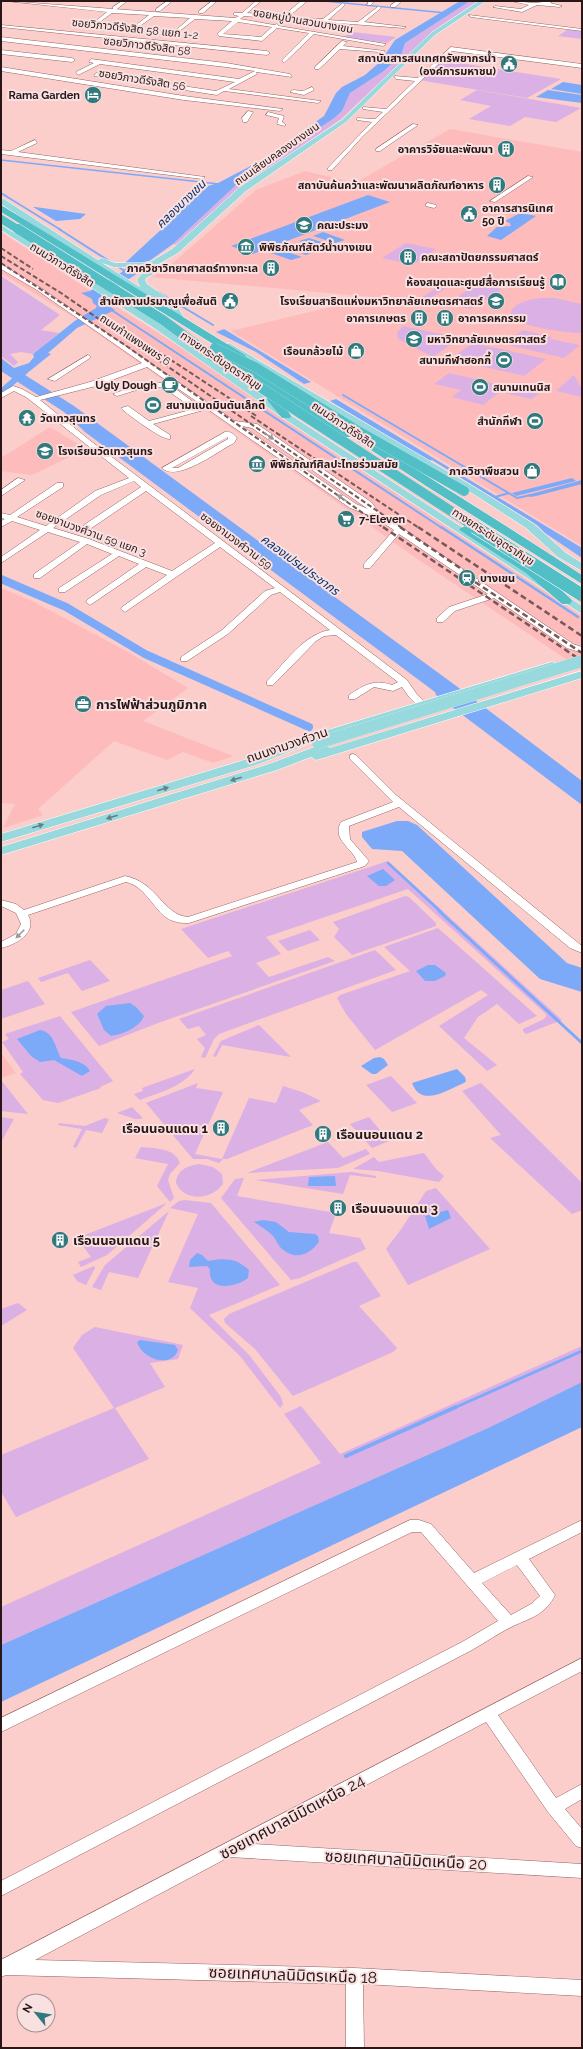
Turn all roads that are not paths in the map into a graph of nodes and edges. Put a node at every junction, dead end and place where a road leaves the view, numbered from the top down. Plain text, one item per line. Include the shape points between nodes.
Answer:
1 (125, 1) edge
2 (214, 1) edge
3 (259, 1) edge
4 (400, 1) edge
5 (483, 1) edge
6 (489, 1) edge
7 (514, 1) edge
8 (551, 1) edge
9 (169, 2) edge
10 (302, 2) edge
11 (345, 2) edge
12 (5, 3) edge
13 (546, 4) junction
14 (535, 5) junction
15 (393, 6) dead end
16 (560, 6) dead end
17 (495, 7) dead end
18 (379, 8) dead end
19 (113, 10) junction
20 (158, 10) junction
21 (200, 12) junction
22 (153, 14) junction
23 (244, 14) junction
24 (471, 16) dead end
25 (194, 17) junction
26 (285, 17) junction
27 (236, 20) junction
28 (325, 20) junction
29 (360, 23) junction
30 (277, 25) junction
31 (1, 26) edge
32 (93, 26) dead end
33 (404, 27) dead end
34 (445, 28) junction
35 (133, 30) dead end
36 (582, 30) edge
37 (70, 33) junction
38 (312, 33) junction
39 (111, 37) junction
40 (297, 38) dead end
41 (1, 39) edge
42 (135, 39) junction
43 (306, 39) junction
44 (347, 39) junction
45 (215, 40) dead end
46 (169, 43) junction
47 (239, 43) dead end
48 (383, 44) dead end
49 (49, 45) junction
50 (207, 46) junction
51 (339, 46) junction
52 (150, 47) dead end
53 (231, 49) junction
54 (90, 50) junction
55 (246, 50) junction
56 (170, 51) dead end
57 (1, 52) edge
58 (114, 53) junction
59 (196, 53) dead end
60 (267, 53) dead end
61 (31, 55) junction
62 (138, 55) junction
63 (160, 58) junction
64 (377, 59) dead end
65 (72, 60) dead end
66 (91, 60) dead end
67 (186, 61) junction
68 (284, 61) dead end
69 (100, 62) junction
70 (1, 63) edge
71 (15, 64) dead end
72 (123, 65) junction
73 (226, 65) junction
74 (582, 66) edge
75 (318, 68) dead end
76 (1, 69) edge
77 (117, 69) dead end
78 (150, 69) junction
79 (112, 73) dead end
80 (144, 73) dead end
81 (178, 73) junction
82 (255, 73) dead end
83 (290, 76) dead end
84 (106, 77) junction
85 (139, 77) dead end
86 (172, 77) dead end
87 (207, 77) junction
88 (393, 77) junction
89 (419, 80) junction
90 (133, 81) junction
91 (166, 81) dead end
92 (201, 81) dead end
93 (242, 83) junction
94 (160, 85) junction
95 (195, 85) dead end
96 (269, 88) dead end
97 (189, 89) junction
98 (312, 89) dead end
99 (224, 90) junction
100 (306, 99) junction
101 (318, 101) dead end
102 (301, 103) dead end
103 (234, 104) junction
104 (365, 108) junction
105 (280, 109) dead end
106 (387, 111) junction
107 (250, 112) junction
108 (378, 119) junction
109 (358, 120) dead end
110 (244, 121) dead end
111 (283, 125) dead end
112 (414, 125) dead end
113 (35, 142) dead end
114 (378, 150) dead end
115 (1, 152) edge
116 (12, 154) junction
117 (330, 169) dead end
118 (202, 177) dead end
119 (530, 177) dead end
120 (493, 201) dead end
121 (1, 203) edge
122 (1, 214) edge
123 (1, 219) edge
124 (1, 223) edge
125 (1, 227) edge
126 (48, 232) junction
127 (66, 242) junction
128 (32, 247) junction
129 (72, 252) junction
130 (61, 260) junction
131 (1, 266) edge
132 (113, 276) junction
133 (98, 285) junction
134 (128, 286) junction
135 (114, 295) junction
136 (179, 316) junction
137 (212, 351) junction
138 (88, 357) dead end
139 (147, 364) junction
140 (282, 381) junction
141 (75, 390) junction
142 (117, 394) dead end
143 (1, 396) edge
144 (37, 399) junction
145 (272, 399) junction
146 (210, 406) junction
147 (125, 408) dead end
148 (200, 410) junction
149 (286, 416) junction
150 (146, 424) junction
151 (237, 425) junction
152 (228, 434) junction
153 (166, 437) dead end
154 (410, 469) junction
155 (135, 478) junction
156 (21, 480) dead end
157 (60, 485) dead end
158 (146, 487) junction
159 (1, 494) edge
160 (1, 515) edge
161 (12, 517) junction
162 (1, 525) edge
163 (87, 526) dead end
164 (47, 528) junction
165 (398, 530) junction
166 (534, 540) junction
167 (86, 541) junction
168 (220, 543) junction
169 (118, 553) junction
170 (562, 555) junction
171 (1, 561) edge
172 (145, 564) junction
173 (367, 566) dead end
174 (582, 568) edge
175 (173, 574) junction
176 (37, 576) dead end
177 (582, 580) edge
178 (281, 589) junction
179 (62, 590) dead end
180 (495, 595) junction
181 (579, 601) edge
182 (90, 602) dead end
183 (125, 609) dead end
184 (440, 620) dead end
185 (336, 632) junction
186 (581, 658) edge
187 (184, 659) dead end
188 (542, 668) junction
189 (582, 674) edge
190 (560, 681) junction
191 (404, 682) junction
192 (270, 683) dead end
193 (352, 697) dead end
194 (421, 704) junction
195 (321, 745) junction
196 (353, 757) dead end
197 (246, 763) junction
198 (273, 767) junction
199 (400, 802) junction
200 (1, 838) edge
201 (1, 851) edge
202 (1, 903) edge
203 (24, 913) junction
204 (1, 945) edge
205 (582, 950) edge
206 (582, 1526) edge
207 (520, 1558) junction
208 (472, 1581) junction
209 (508, 1622) junction
210 (582, 1664) edge
211 (489, 1714) junction
212 (1, 1725) edge
213 (582, 1791) edge
214 (554, 1807) junction
215 (582, 1841) edge
216 (229, 1850) junction
217 (582, 1871) edge
218 (1, 1889) edge
219 (3, 1968) edge
220 (354, 1976) junction
221 (582, 1988) edge
222 (355, 2048) edge

1 - 19 street
2 - 21 street
3 - 23 street
4 - 15 street
5 - 34 main road, ถนนเลียบคลองบางเขน
6 - 34 main road, ถนนเลียบคลองบางเขน
7 - 14 street
8 - 13 street
9 - 20 street
10 - 26 street
11 - 28 street
12 - 19 street, ซอยหมู่บ้านสวนบางเขน
13 - 14 street
13 - 16 street
14 - 17 street via 521,11
18 - 29 street
19 - 20 street, ซอยหมู่บ้านสวนบางเขน
19 - 22 street, ซอยหมู่บ้านสวนบางเขน
19 - 32 street
20 - 21 street, ซอยหมู่บ้านสวนบางเขน
21 - 23 street, ซอยหมู่บ้านสวนบางเขน
22 - 25 street, ซอยหมู่บ้านสวนบางเขน
22 - 35 street
23 - 26 street, ซอยหมู่บ้านสวนบางเขน
23 - 27 street
24 - 36 street
25 - 27 street, ซอยหมู่บ้านสวนบางเขน
25 - 46 street
26 - 28 street, ซอยหมู่บ้านสวนบางเขน
27 - 30 street, ซอยหมู่บ้านสวนบางเขน
27 - 30 street via 219,35 261,39
28 - 29 street, ซอยหมู่บ้านสวนบางเขน
29 - 33 street, ซอยหมู่บ้านสวนบางเขน
30 - 38 street, ซอยหมู่บ้านสวนบางเขน
31 - 37 street, ซอยวิภาวดีรังสิต 58 แยก 1-2
34 - 88 main road, ถนนเลียบคลองบางเขน
37 - 39 street, ซอยวิภาวดีรังสิต 58 แยก 1-2
37 - 49 street
38 - 43 street
38 - 44 street, ซอยหมู่บ้านสวนบางเขน
39 - 42 street, ซอยวิภาวดีรังสิต 58 แยก 1-2
39 - 54 street
40 - 43 street
41 - 49 street, ซอยวิภาวดีรังสิต 58
42 - 46 street, ซอยวิภาวดีรังสิต 58 แยก 1-2
42 - 58 street
43 - 68 street
44 - 48 street, ซอยหมู่บ้านสวนบางเขน
44 - 51 street
45 - 50 street
46 - 50 street, ซอยวิภาวดีรังสิต 58 แยก 1-2
47 - 53 street
49 - 54 street, ซอยวิภาวดีรังสิต 58
49 - 61 street
50 - 53 street, ซอยวิภาวดีรังสิต 58 แยก 1-2
51 - 64 street via 382,51
51 - 75 street
52 - 62 street
53 - 55 street, ซอยวิภาวดีรังสิต 58 แยก 1-2
54 - 58 street, ซอยวิภาวดีรังสิต 58
55 - 60 street, ซอยวิภาวดีรังสิต 58 แยก 1-2
55 - 73 street
56 - 63 street
57 - 61 street
58 - 62 street, ซอยวิภาวดีรังสิต 58
59 - 67 street
61 - 65 street
62 - 63 street, ซอยวิภาวดีรังสิต 58
63 - 67 street, ซอยวิภาวดีรังสิต 58
66 - 69 street
67 - 73 street, ซอยวิภาวดีรังสิต 58
69 - 72 street
69 - 84 street via 76,73
70 - 71 street
72 - 77 street
72 - 78 street
73 - 83 street, ซอยวิภาวดีรังสิต 58
74 - 89 street via 451,49
76 - 103 street, ซอยวิภาวดีรังสิต 56
78 - 80 street
78 - 81 street
79 - 84 street
81 - 86 street
81 - 87 street
82 - 93 street
84 - 90 street
85 - 90 street
87 - 92 street
87 - 93 street
88 - 89 street
88 - 104 main road, ถนนเลียบคลองบางเขน
88 - 127 main road, ถนนเลียบคลองบางเขน via 344,121 243,189 183,245 166,257 154,262 114,265
89 - 106 street
90 - 94 street
91 - 94 street
93 - 99 street
94 - 97 street
95 - 97 street
96 - 98 street via 304,93
97 - 99 street via 215,93
99 - 100 street
100 - 101 street
100 - 102 street
103 - 105 street, ซอยวิภาวดีรังสิต 56
103 - 107 street via 231,109
104 - 106 street
104 - 136 main road, ถนนเลียบคลองบางเขน via 350,122 249,190 177,257 144,276 141,280 142,285 173,306
106 - 108 street
107 - 110 street
107 - 111 street via 282,117 279,123
108 - 109 street
108 - 117 street
112 - 114 street
113 - 116 street
115 - 116 street
116 - 118 street
119 - 120 street
121 - 126 main road, ถนนวิภาวดีรังสิต
121 - 129 highway, ถนนวิภาวดีรังสิต
122 - 137 highway, ทางยกระดับอุตราภิมุข
123 - 137 highway, ทางยกระดับอุตราภิมุข, bridge
124 - 130 highway, ถนนวิภาวดีรังสิต
125 - 128 main road, ถนนวิภาวดีรังสิต
126 - 127 main road, ถนนวิภาวดีรังสิต
126 - 129 highway
127 - 132 main road, ถนนวิภาวดีรังสิต
128 - 130 highway
128 - 133 main road, ถนนวิภาวดีรังสิต
129 - 132 highway, ถนนวิภาวดีรังสิต
130 - 133 highway, ถนนวิภาวดีรังสิต
131 - 139 street, ถนนกำแพงเพชร 6
132 - 134 highway, ถนนวิภาวดีรังสิต
133 - 135 highway, ถนนวิภาวดีรังสิต, bridge
134 - 136 main road, ถนนวิภาวดีรังสิต
134 - 140 highway, ถนนวิภาวดีรังสิต
135 - 145 highway, ถนนวิภาวดีรังสิต
135 - 149 main road, ถนนวิภาวดีรังสิต
136 - 140 main road, ถนนวิภาวดีรังสิต
137 - 166 highway, bridge via 255,367 355,429 464,491 515,524
137 - 181 highway, ทางยกระดับอุตราภิมุข, bridge via 418,481
137 - 181 highway, bridge via 230,370 552,587
138 - 141 street via 48,378
139 - 141 street
139 - 146 street, ถนนกำแพงเพชร 6
140 - 154 highway, ถนนวิภาวดีรังสิต via 350,432
140 - 170 main road, ถนนวิภาวดีรังสิต via 315,395 361,425 444,471 530,526
141 - 144 street
142 - 148 street via 160,384
143 - 144 street, ซอยงามวงศ์วาน 59 via 17,388
144 - 155 street, ซอยงามวงศ์วาน 59 via 89,444
145 - 149 highway
145 - 181 highway, ถนนวิภาวดีรังสิต via 401,474
146 - 148 street
146 - 151 street, ถนนกำแพงเพชร 6
147 - 150 street
148 - 150 street
149 - 181 main road, ถนนวิภาวดีรังสิต
150 - 153 street
151 - 152 street
151 - 165 street, ถนนกำแพงเพชร 6 via 354,506 377,515
152 - 152 street via 233,438 231,441 180,470 172,471 166,468
154 - 166 highway via 437,482
154 - 177 highway, ถนนวิภาวดีรังสิต
155 - 158 street, ซอยงามวงศ์วาน 59
155 - 164 street via 98,493
156 - 159 street
157 - 161 street
158 - 163 street
158 - 168 street, ซอยงามวงศ์วาน 59
160 - 161 street, ซอยงามวงศ์วาน 59 แยก 3
161 - 162 street
161 - 164 street, ซอยงามวงศ์วาน 59 แยก 3
164 - 167 street, ซอยงามวงศ์วาน 59 แยก 3
164 - 171 street
165 - 173 street
165 - 180 street, ถนนกำแพงเพชร 6
166 - 170 highway
167 - 169 street, ซอยงามวงศ์วาน 59 แยก 3
167 - 176 street
168 - 175 street
168 - 178 street, ซอยงามวงศ์วาน 59
169 - 172 street, ซอยงามวงศ์วาน 59 แยก 3
169 - 179 street
170 - 174 main road, ถนนวิภาวดีรังสิต
172 - 175 street, ซอยงามวงศ์วาน 59 แยก 3
172 - 182 street
175 - 183 street
178 - 185 street, ซอยงามวงศ์วาน 59
178 - 187 street via 268,593 225,632
180 - 184 street via 452,609
180 - 186 street, ถนนกำแพงเพชร 6 via 570,646
185 - 191 street, ซอยงามวงศ์วาน 59
185 - 192 street via 312,639
186 - 188 main road
186 - 195 main road, ถนนงามวงศ์วาน
188 - 190 main road via 558,666 570,674
188 - 194 main road
189 - 190 main road
190 - 198 main road via 335,751
191 - 193 street via 393,688 378,683 369,685
191 - 194 street, ซอยงามวงศ์วาน 59
194 - 197 main road via 308,739
195 - 197 main road, ถนนงามวงศ์วาน
195 - 198 main road, ถนนงามวงศ์วาน
196 - 199 street
200 -> 197 main road, ถนนงามวงศ์วาน
198 -> 201 main road, ถนนงามวงศ์วาน
199 - 203 street via 344,824 342,828 345,837 349,846 364,861 361,864 189,920 177,919 170,915 139,883 131,879
199 - 205 street
202 - 203 street
203 -> 204 street via 27,920 22,933
206 - 207 street
207 - 208 street
207 - 209 street via 548,1595 544,1602 533,1610
208 - 209 street
208 - 212 street via 426,1528 410,1526
209 - 218 street via 467,1646
210 - 211 street, ซอยเทศบาลนิมิตเหนือ 24
211 - 214 street
211 - 216 street, ซอยเทศบาลนิมิตเหนือ 24
213 - 214 street
214 - 215 street
216 - 217 street, ซอยเทศบาลนิมิตเหนือ 20
216 - 219 street, ซอยเทศบาลนิมิตเหนือ 24
219 - 220 street, ซอยเทศบาลนิมิตรเหนือ 18
220 - 221 street, ซอยเทศบาลนิมิตรเหนือ 18
220 - 222 street

